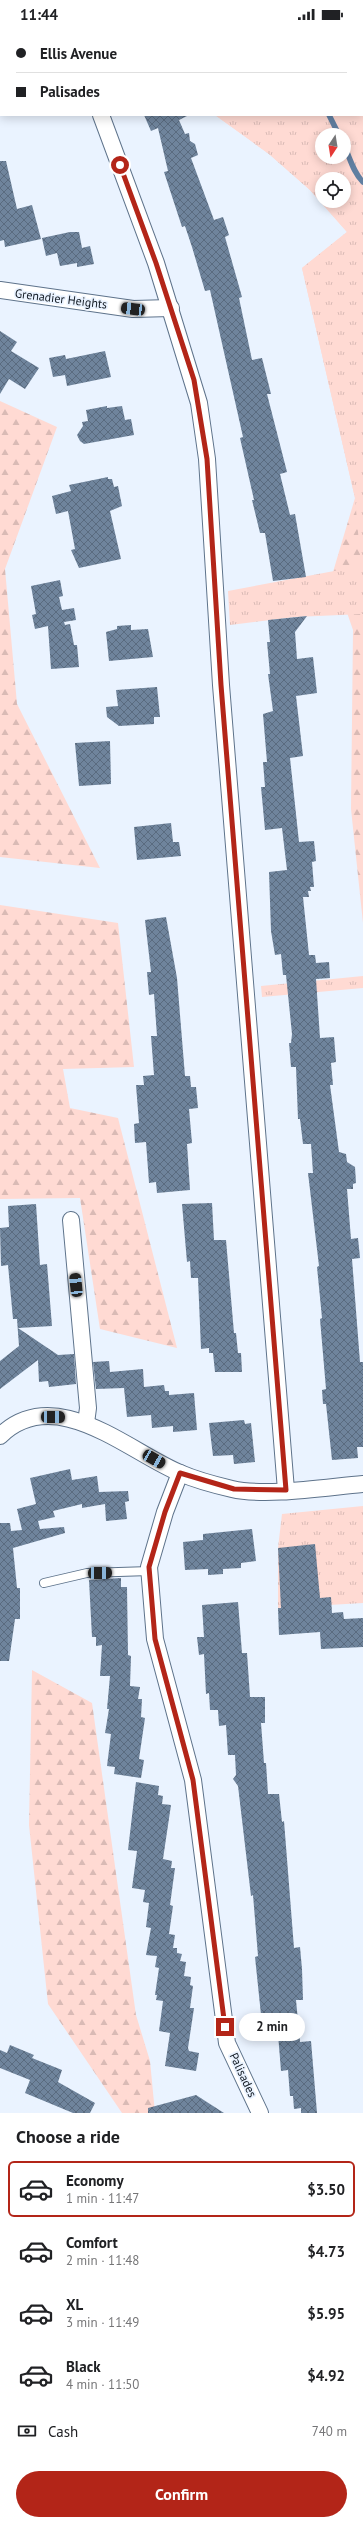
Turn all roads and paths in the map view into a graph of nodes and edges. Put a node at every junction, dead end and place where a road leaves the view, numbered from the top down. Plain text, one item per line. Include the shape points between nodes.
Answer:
1 (101, 116) edge
2 (0, 290) edge
3 (171, 308) junction
4 (71, 1220) dead end
5 (86, 1423) junction
6 (0, 1436) edge
7 (180, 1473) junction
8 (363, 1484) edge
9 (286, 1490) junction
10 (150, 1571) junction
11 (44, 1583) dead end
12 (260, 2113) edge

1 - 3 street
2 - 3 street, Grenadier Heights via 133,309
3 - 9 street via 198,398 207,459 221,685
4 - 5 street via 88,1408
5 - 6 street via 63,1418 39,1418 12,1427
5 - 7 street via 109,1432
7 - 9 street via 234,1489
7 - 10 street, Palisades via 165,1512
8 - 9 street
10 - 11 lane via 87,1573
10 - 12 street, Palisades via 155,1639 193,1780 227,2043

